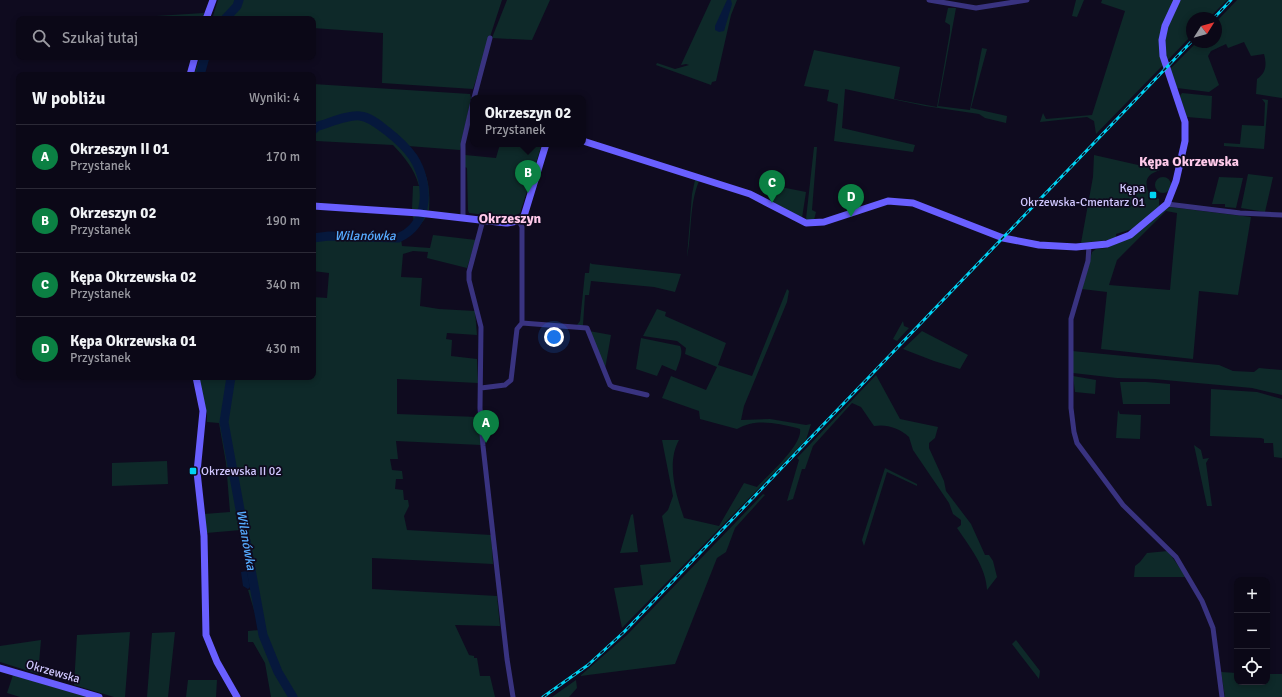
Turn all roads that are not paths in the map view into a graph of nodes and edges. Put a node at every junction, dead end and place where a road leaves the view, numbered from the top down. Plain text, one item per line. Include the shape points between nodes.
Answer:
1 (213, 0) edge
2 (929, 0) edge
3 (1027, 0) edge
4 (1177, 0) edge
5 (207, 16) edge
6 (490, 38) dead end
7 (194, 60) edge
8 (191, 72) edge
9 (475, 95) edge
10 (470, 114) edge
11 (586, 142) edge
12 (545, 147) edge
13 (1168, 204) junction
14 (316, 206) edge
15 (1282, 215) edge
16 (463, 217) junction
17 (483, 220) junction
18 (519, 221) junction
19 (1089, 246) junction
20 (522, 323) junction
21 (197, 380) edge
22 (481, 388) junction
23 (647, 395) dead end
24 (0, 668) edge
25 (99, 697) edge
26 (237, 697) edge
27 (513, 697) edge
28 (1222, 697) edge

1 - 5 street
2 - 3 street via 976,8
4 - 13 street via 1164,26 1162,40 1163,56 1185,122 1185,141
6 - 9 street
7 - 8 street
10 - 16 street via 463,144
11 - 19 street via 750,194 806,223 818,224 888,201 896,201 913,203 1003,238 1039,245
12 - 18 street via 524,216
13 - 15 street via 1240,213
13 - 19 street via 1130,235 1108,244
14 - 16 street
16 - 17 street
17 - 18 street via 506,223
17 - 22 street via 468,275 480,327
18 - 20 street via 522,227
19 - 28 street via 1088,261 1071,323 1070,392 1075,437 1122,505 1176,557 1202,601 1213,628
20 - 22 street via 517,328 510,382
20 - 23 street via 586,328 610,385
21 - 26 street via 203,411 197,472 204,536 206,635 217,662
22 - 27 street via 484,452
24 - 25 street, Okrzewska

